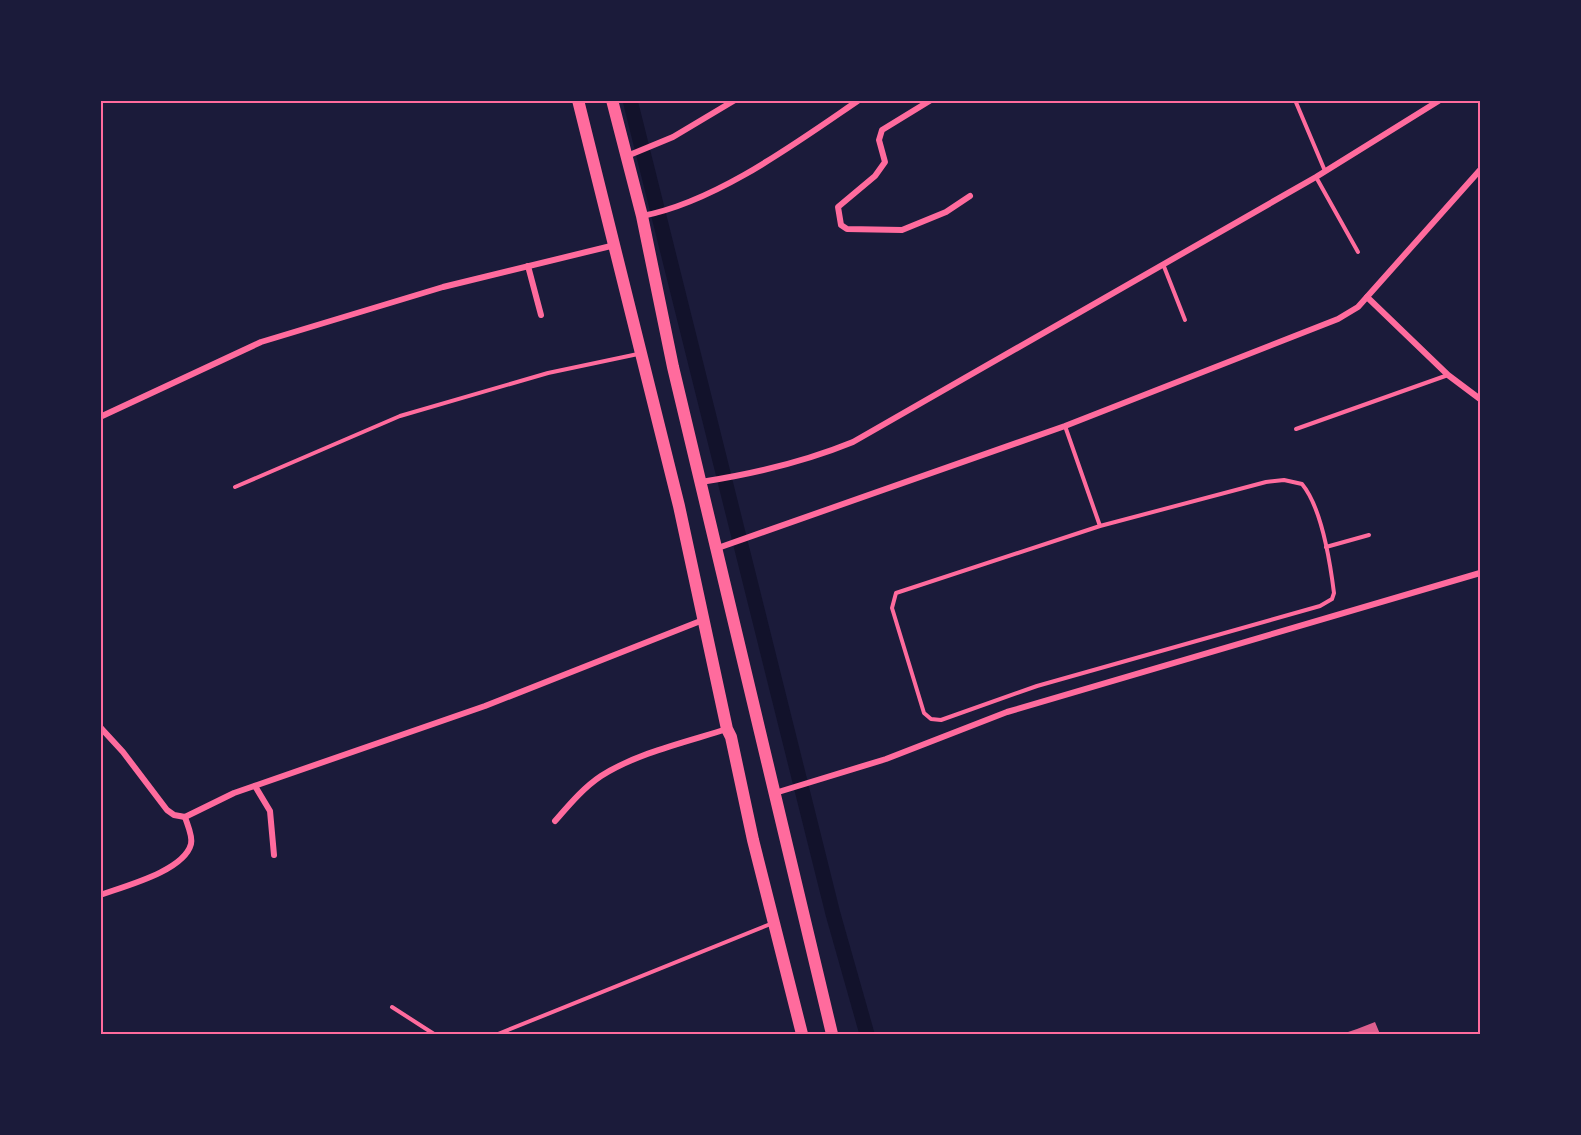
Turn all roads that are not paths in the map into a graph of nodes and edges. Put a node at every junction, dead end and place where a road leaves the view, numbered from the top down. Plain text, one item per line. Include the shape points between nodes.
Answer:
1 (578, 100) edge
2 (612, 100) edge
3 (735, 100) edge
4 (859, 100) edge
5 (931, 100) edge
6 (1295, 100) edge
7 (1440, 100) edge
8 (627, 156) junction
9 (1480, 170) edge
10 (1326, 172) junction
11 (1316, 177) junction
12 (969, 196) dead end
13 (642, 216) junction
14 (615, 245) junction
15 (1358, 252) dead end
16 (1163, 264) junction
17 (528, 266) junction
18 (1367, 297) junction
19 (541, 315) dead end
20 (1185, 320) dead end
21 (642, 353) junction
22 (1448, 375) junction
23 (1480, 399) edge
24 (100, 417) edge
25 (1065, 426) junction
26 (1296, 429) dead end
27 (701, 482) junction
28 (235, 487) dead end
29 (1100, 526) junction
30 (1369, 535) dead end
31 (1326, 547) junction
32 (715, 549) junction
33 (1480, 573) edge
34 (704, 619) junction
35 (100, 727) edge
36 (727, 729) junction
37 (255, 786) junction
38 (774, 793) junction
39 (185, 816) junction
40 (555, 821) dead end
41 (274, 855) dead end
42 (100, 896) edge
43 (774, 923) junction
44 (392, 1007) dead end
45 (506, 1033) edge
46 (434, 1035) edge
47 (498, 1035) edge
48 (802, 1035) edge
49 (832, 1035) edge

1 - 14 main road
2 - 8 main road
3 - 8 street via 673,137
4 - 13 street via 793,145 689,203
5 - 12 street via 882,130 879,140 885,162 875,176 838,207 841,225 847,229 902,230 946,212
6 - 10 lane
7 - 10 street
8 - 13 main road
9 - 18 street
10 - 11 street
11 - 15 lane
11 - 16 street
13 - 27 main road
14 - 17 street
14 - 21 main road
16 - 20 lane
16 - 27 street via 853,442 741,475
17 - 19 street
17 - 24 street via 443,287 261,342
18 - 22 street
18 - 25 street via 1338,319
21 - 28 lane via 548,374 400,416
21 - 34 main road
22 - 23 street
22 - 26 lane
25 - 29 lane
25 - 32 street
27 - 32 main road
29 - 31 lane via 1266,482 1290,480 1302,484 1311,498
29 - 31 lane via 896,593 892,608 924,713 941,720 1037,686 1320,606 1332,599 1334,593
30 - 31 lane
32 - 38 main road
33 - 38 street via 1007,712 886,759
34 - 36 main road
34 - 37 street via 485,706
35 - 39 street via 167,810
36 - 40 street via 628,763 602,776
36 - 43 main road
37 - 39 street
37 - 41 street via 270,811
38 - 49 main road
39 - 42 street via 192,841 187,856 161,872
43 - 45 lane
43 - 48 main road
44 - 46 lane
45 - 47 lane

